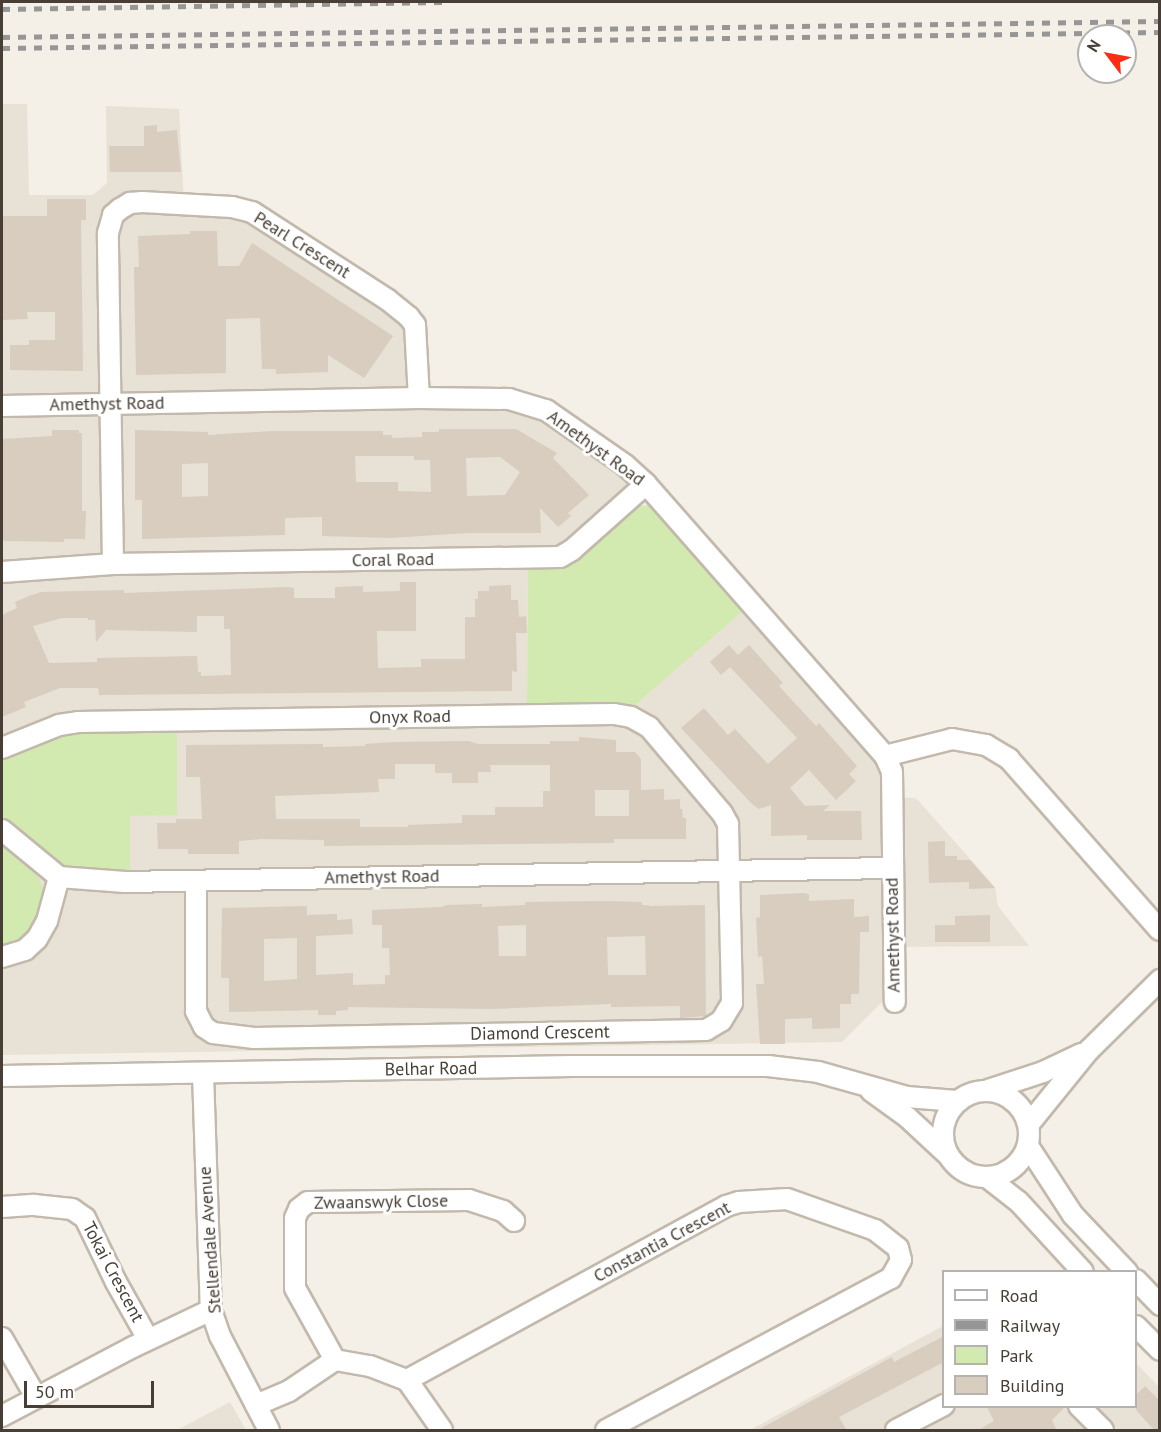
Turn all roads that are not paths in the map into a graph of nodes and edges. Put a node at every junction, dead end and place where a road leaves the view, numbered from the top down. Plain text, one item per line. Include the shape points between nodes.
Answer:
1 (419, 398) junction
2 (110, 403) junction
3 (2, 406) edge
4 (646, 484) junction
5 (113, 564) junction
6 (2, 572) edge
7 (2, 748) edge
8 (885, 756) junction
9 (2, 830) edge
10 (892, 868) junction
11 (731, 870) junction
12 (59, 877) junction
13 (196, 880) junction
14 (1160, 930) edge
15 (2, 957) edge
16 (1160, 980) edge
17 (895, 1002) dead end
18 (1089, 1050) junction
19 (203, 1073) junction
20 (2, 1076) edge
21 (859, 1083) junction
22 (988, 1090) junction
23 (957, 1101) junction
24 (1029, 1124) junction
25 (1028, 1146) junction
26 (947, 1154) junction
27 (987, 1177) junction
28 (2, 1207) edge
29 (514, 1221) dead end
30 (1081, 1270) edge
31 (1125, 1270) edge
32 (1137, 1281) edge
33 (1160, 1305) edge
34 (211, 1310) junction
35 (1137, 1327) edge
36 (2, 1338) edge
37 (148, 1340) junction
38 (1160, 1350) edge
39 (335, 1360) junction
40 (407, 1380) junction
41 (36, 1397) junction
42 (256, 1405) junction
43 (942, 1406) edge
44 (1080, 1408) edge
45 (2, 1416) edge
46 (269, 1431) edge
47 (442, 1431) edge
48 (606, 1431) edge
49 (896, 1431) edge
50 (1103, 1431) edge

1 - 2 street, Amethyst Road
1 - 2 street, Pearl Crescent via 415,325 388,300 252,212 232,207 142,202 130,203 113,215 108,233
1 - 4 street, Amethyst Road via 509,399 532,404 612,455
2 - 3 street, Amethyst Road
2 - 5 street
4 - 5 street, Coral Road via 560,557
4 - 8 street, Amethyst Road
5 - 6 street, Coral Road
7 - 11 street, Onyx Road via 59,725 78,722 624,715 648,727 722,813 730,830
8 - 10 street, Amethyst Road via 892,772
8 - 14 street via 952,739 986,745 1009,759
9 - 12 street
10 - 11 street, Amethyst Road
10 - 17 street, Amethyst Road
11 - 13 street, Amethyst Road
11 - 13 street, Diamond Crescent via 732,1004 726,1016 706,1030 254,1038 213,1033 204,1027 196,1011
12 - 13 street, Amethyst Road via 125,882
12 - 15 street via 47,921 37,939 25,950
16 - 18 street
18 - 22 street via 1043,1072
18 - 24 street
19 - 20 street, Belhar Road
19 - 21 street, Belhar Road via 715,1065 818,1072
19 - 34 street, Stellendale Avenue
21 - 23 street, Belhar Road via 907,1097
21 - 26 street, Belhar Road via 907,1117
22 - 23 street
22 - 24 street via 1014,1100
23 - 26 street via 945,1120
24 - 25 street
25 - 27 street via 1012,1168
25 - 31 street via 1073,1215
26 - 27 street via 967,1173
27 - 30 street via 1018,1201
28 - 37 street, Tokai Crescent via 72,1209 85,1218
29 - 39 street, Zwaanswyk Close via 503,1211 469,1200 308,1202 295,1218 295,1288
32 - 33 street
34 - 37 street, Tokai Crescent
34 - 42 street, Stellendale Avenue
35 - 38 street
36 - 41 street
37 - 41 street, Tokai Crescent
39 - 40 street via 370,1366
39 - 42 street via 289,1391
40 - 47 street
40 - 48 street, Constantia Crescent via 739,1202 787,1200 875,1230 898,1248 901,1260 891,1278
41 - 45 street, Tokai Crescent
42 - 46 street, Stellendale Avenue
43 - 49 street
44 - 50 street

